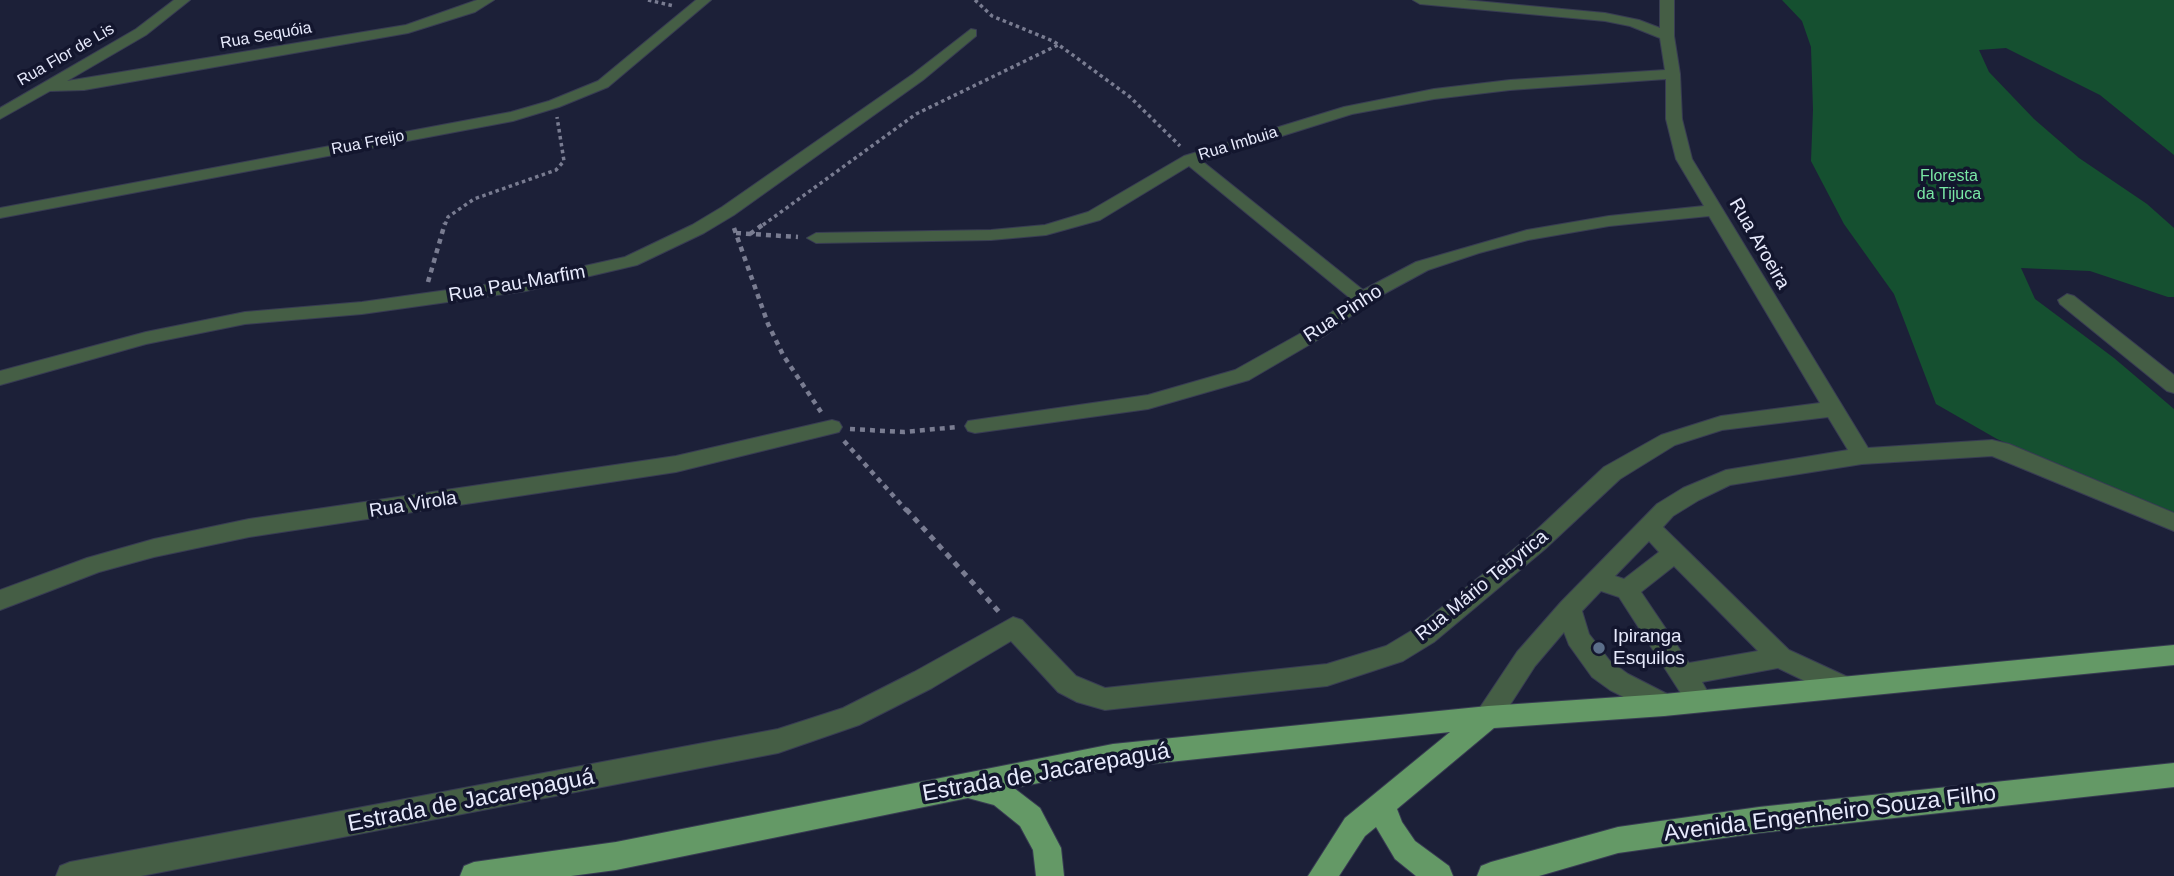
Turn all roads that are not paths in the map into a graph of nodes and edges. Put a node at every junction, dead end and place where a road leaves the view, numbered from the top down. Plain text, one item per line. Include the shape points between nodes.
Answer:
1 (183, 0) edge
2 (487, 0) edge
3 (704, 0) edge
4 (1420, 0) edge
5 (1667, 0) edge
6 (971, 33) dead end
7 (1667, 36) junction
8 (1673, 74) junction
9 (46, 87) junction
10 (0, 114) edge
11 (1190, 159) junction
12 (1714, 210) junction
13 (0, 212) edge
14 (816, 238) road end
15 (1362, 298) junction
16 (2067, 300) dead end
17 (0, 378) edge
18 (2174, 386) edge
19 (1832, 409) junction
20 (975, 426) road end
21 (832, 428) road end
22 (1861, 456) junction
23 (2174, 522) edge
24 (1648, 527) junction
25 (1674, 553) junction
26 (1598, 580) junction
27 (1627, 590) junction
28 (0, 600) edge
29 (1569, 609) junction
30 (1013, 627) joint
31 (2174, 655) edge
32 (1780, 657) junction
33 (1682, 675) junction
34 (1843, 687) junction
35 (1700, 701) junction
36 (1664, 705) junction
37 (1488, 717) junction
38 (2174, 775) edge
39 (968, 786) junction
40 (1382, 803) junction
41 (70, 876) edge
42 (474, 876) edge
43 (1050, 876) edge
44 (1322, 876) edge
45 (1439, 876) edge
46 (1491, 876) edge

1 - 9 street, Rua Flor de Lis via 141,32
2 - 9 street, Rua Sequóia via 408,29 96,83
3 - 13 street, Rua Freijo via 603,84 554,104
4 - 7 street via 1605,17
5 - 7 street, Rua Aroeira
6 - 17 street, Rua Pau-Marfim via 918,77 739,203 631,261 551,281 424,300 245,318 146,338
7 - 8 street, Rua Aroeira
8 - 11 street, Rua Imbuia via 1434,94 1349,110
8 - 12 street, Rua Aroeira via 1674,119 1684,159
9 - 10 street, Rua Flor de Lis
11 - 14 street, Rua Imbuia via 1094,216 1046,230
11 - 15 street
12 - 15 street, Rua Pinho via 1527,235 1422,267
12 - 19 street, Rua Aroeira
15 - 20 street, Rua Pinho via 1286,351 1242,375 1206,387 1148,402
16 - 18 street
19 - 22 street, Rua Aroeira
19 - 30 street, Rua Mário Tebyrica via 1721,423 1668,440 1612,473 1537,543 1425,635 1394,654 1327,675 1105,699 1067,684
21 - 28 street, Rua Virola via 676,464 249,528 95,564
22 - 23 street via 1992,448
22 - 24 street via 1726,478 1665,510
24 - 25 street
24 - 26 street
25 - 27 street
25 - 32 street
26 - 27 street
26 - 29 street
27 - 33 street
29 - 36 street via 1578,638 1601,668
29 - 37 street via 1526,659
30 - 41 street, Estrada de Jacarepaguá via 850,717 778,741
31 - 34 main road
32 - 33 street
32 - 34 street
33 - 35 street
34 - 35 main road
35 - 36 main road
36 - 37 main road
37 - 39 main road, Estrada de Jacarepaguá via 1113,757
37 - 40 main road
38 - 46 main road, Avenida Engenheiro Souza Filho via 1643,836
39 - 42 main road, Estrada de Jacarepaguá via 616,856
39 - 43 main road via 1002,795 1030,817 1047,848
40 - 44 main road via 1355,827
40 - 45 main road via 1390,828 1405,850

